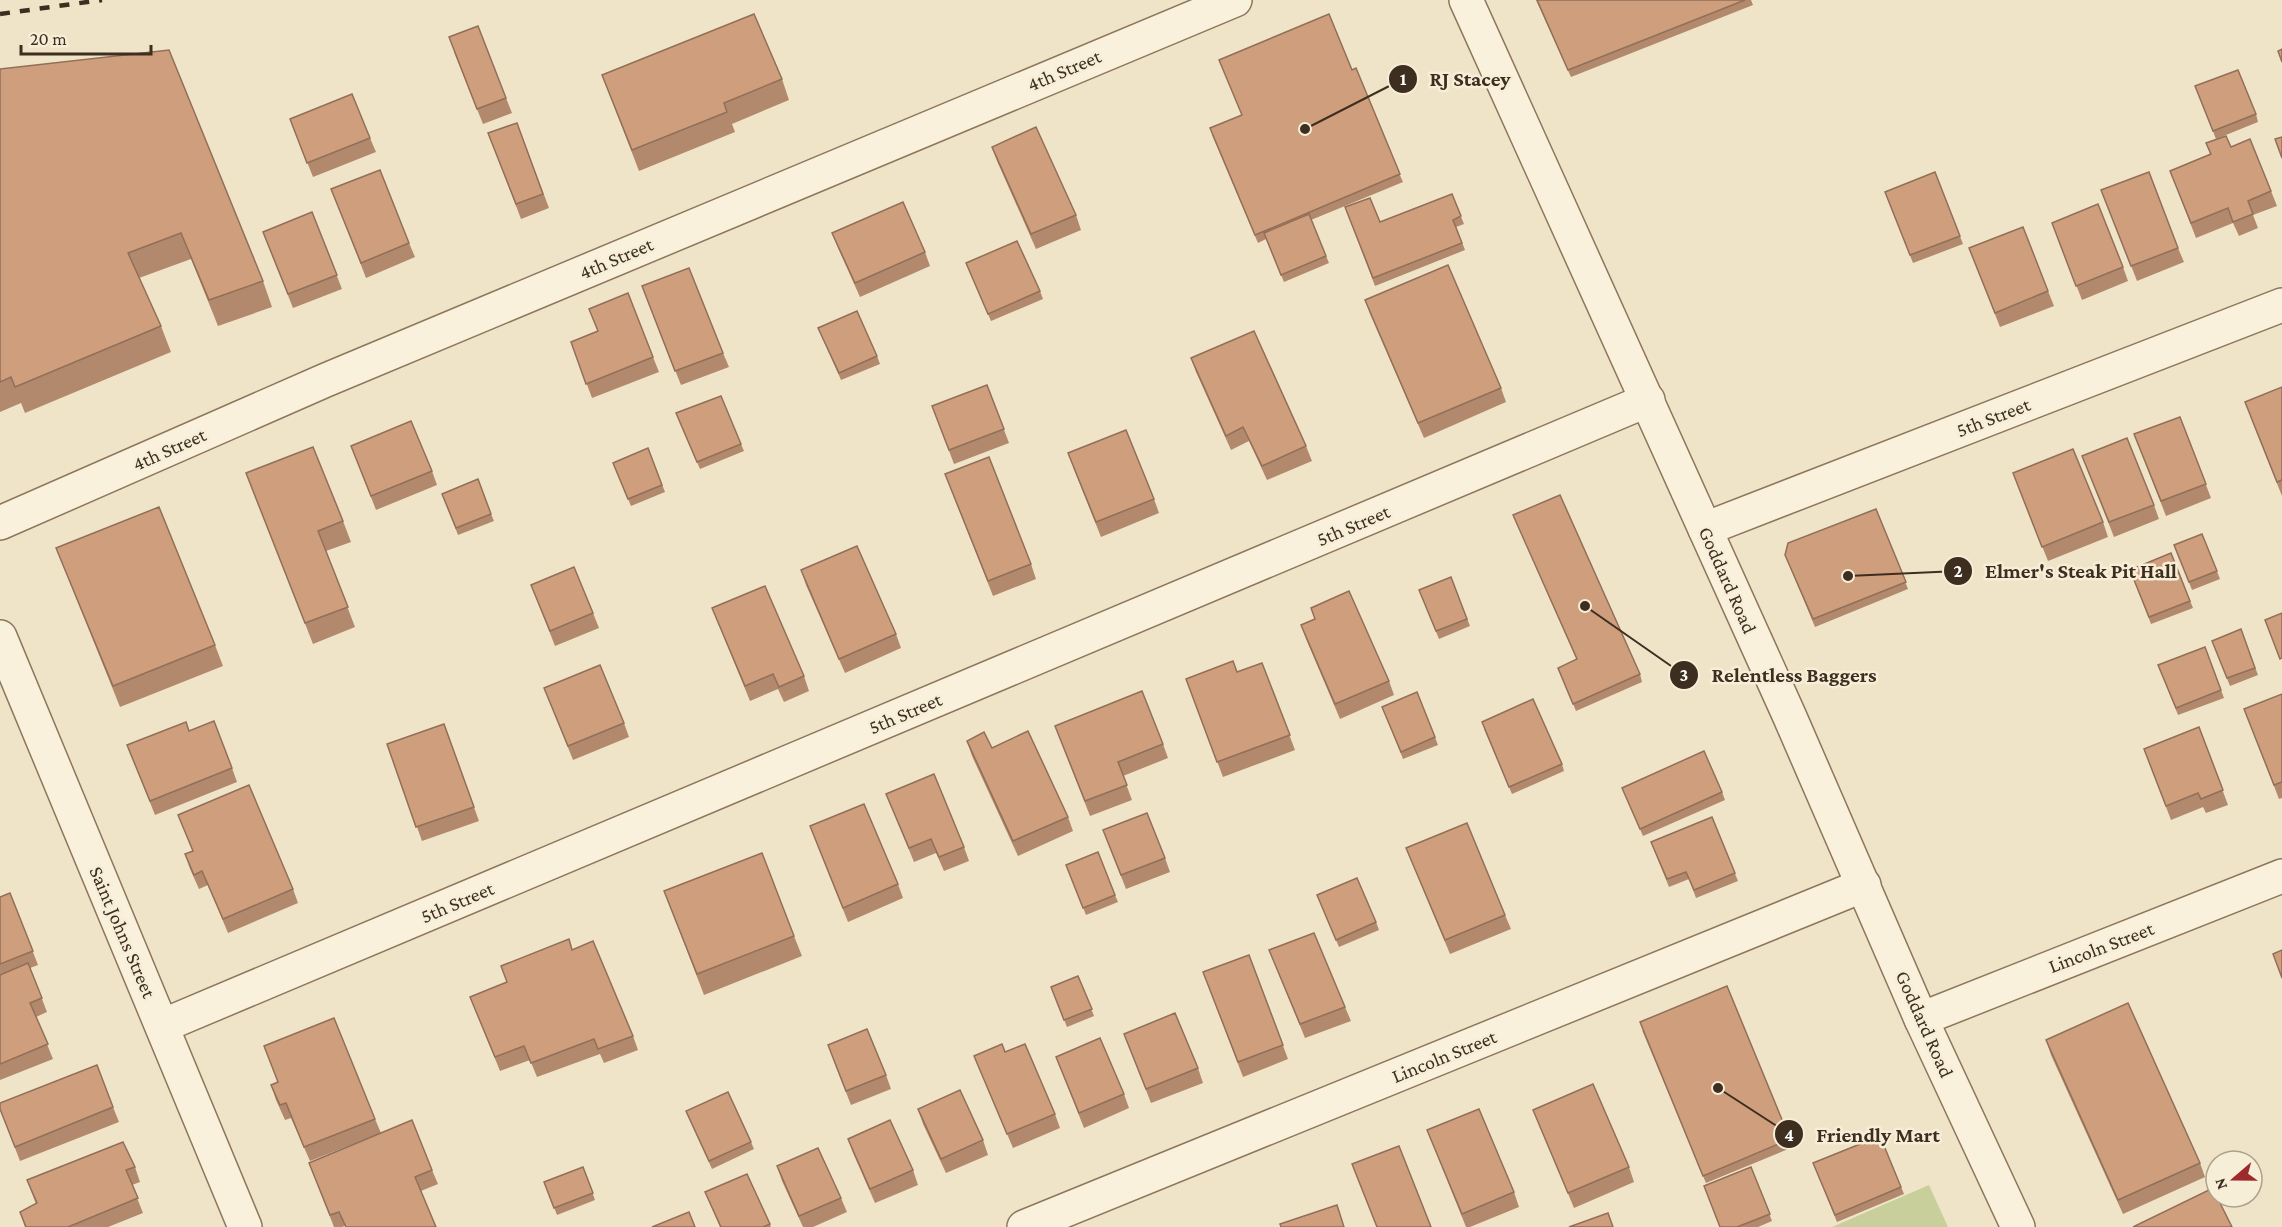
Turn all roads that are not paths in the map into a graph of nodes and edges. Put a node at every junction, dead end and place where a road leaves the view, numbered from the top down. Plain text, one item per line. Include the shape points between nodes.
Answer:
1 (1235, 0) edge
2 (1466, 0) edge
3 (2282, 304) edge
4 (1648, 400) junction
5 (0, 524) edge
6 (1705, 529) junction
7 (0, 636) edge
8 (2282, 876) edge
9 (1864, 885) junction
10 (1922, 1019) junction
11 (162, 1026) junction
12 (245, 1227) edge
13 (1024, 1227) edge
14 (2018, 1227) edge

1 - 5 street, 4th Street via 338,375
2 - 4 street, Goddard Road
3 - 6 street, 5th Street
4 - 6 street, Goddard Road
4 - 11 street, 5th Street
6 - 9 street, Goddard Road
7 - 11 street, Saint Johns Street
8 - 10 street, Lincoln Street
9 - 10 street, Goddard Road
9 - 13 street, Lincoln Street
10 - 14 street, Goddard Road
11 - 12 street, Saint Johns Street

